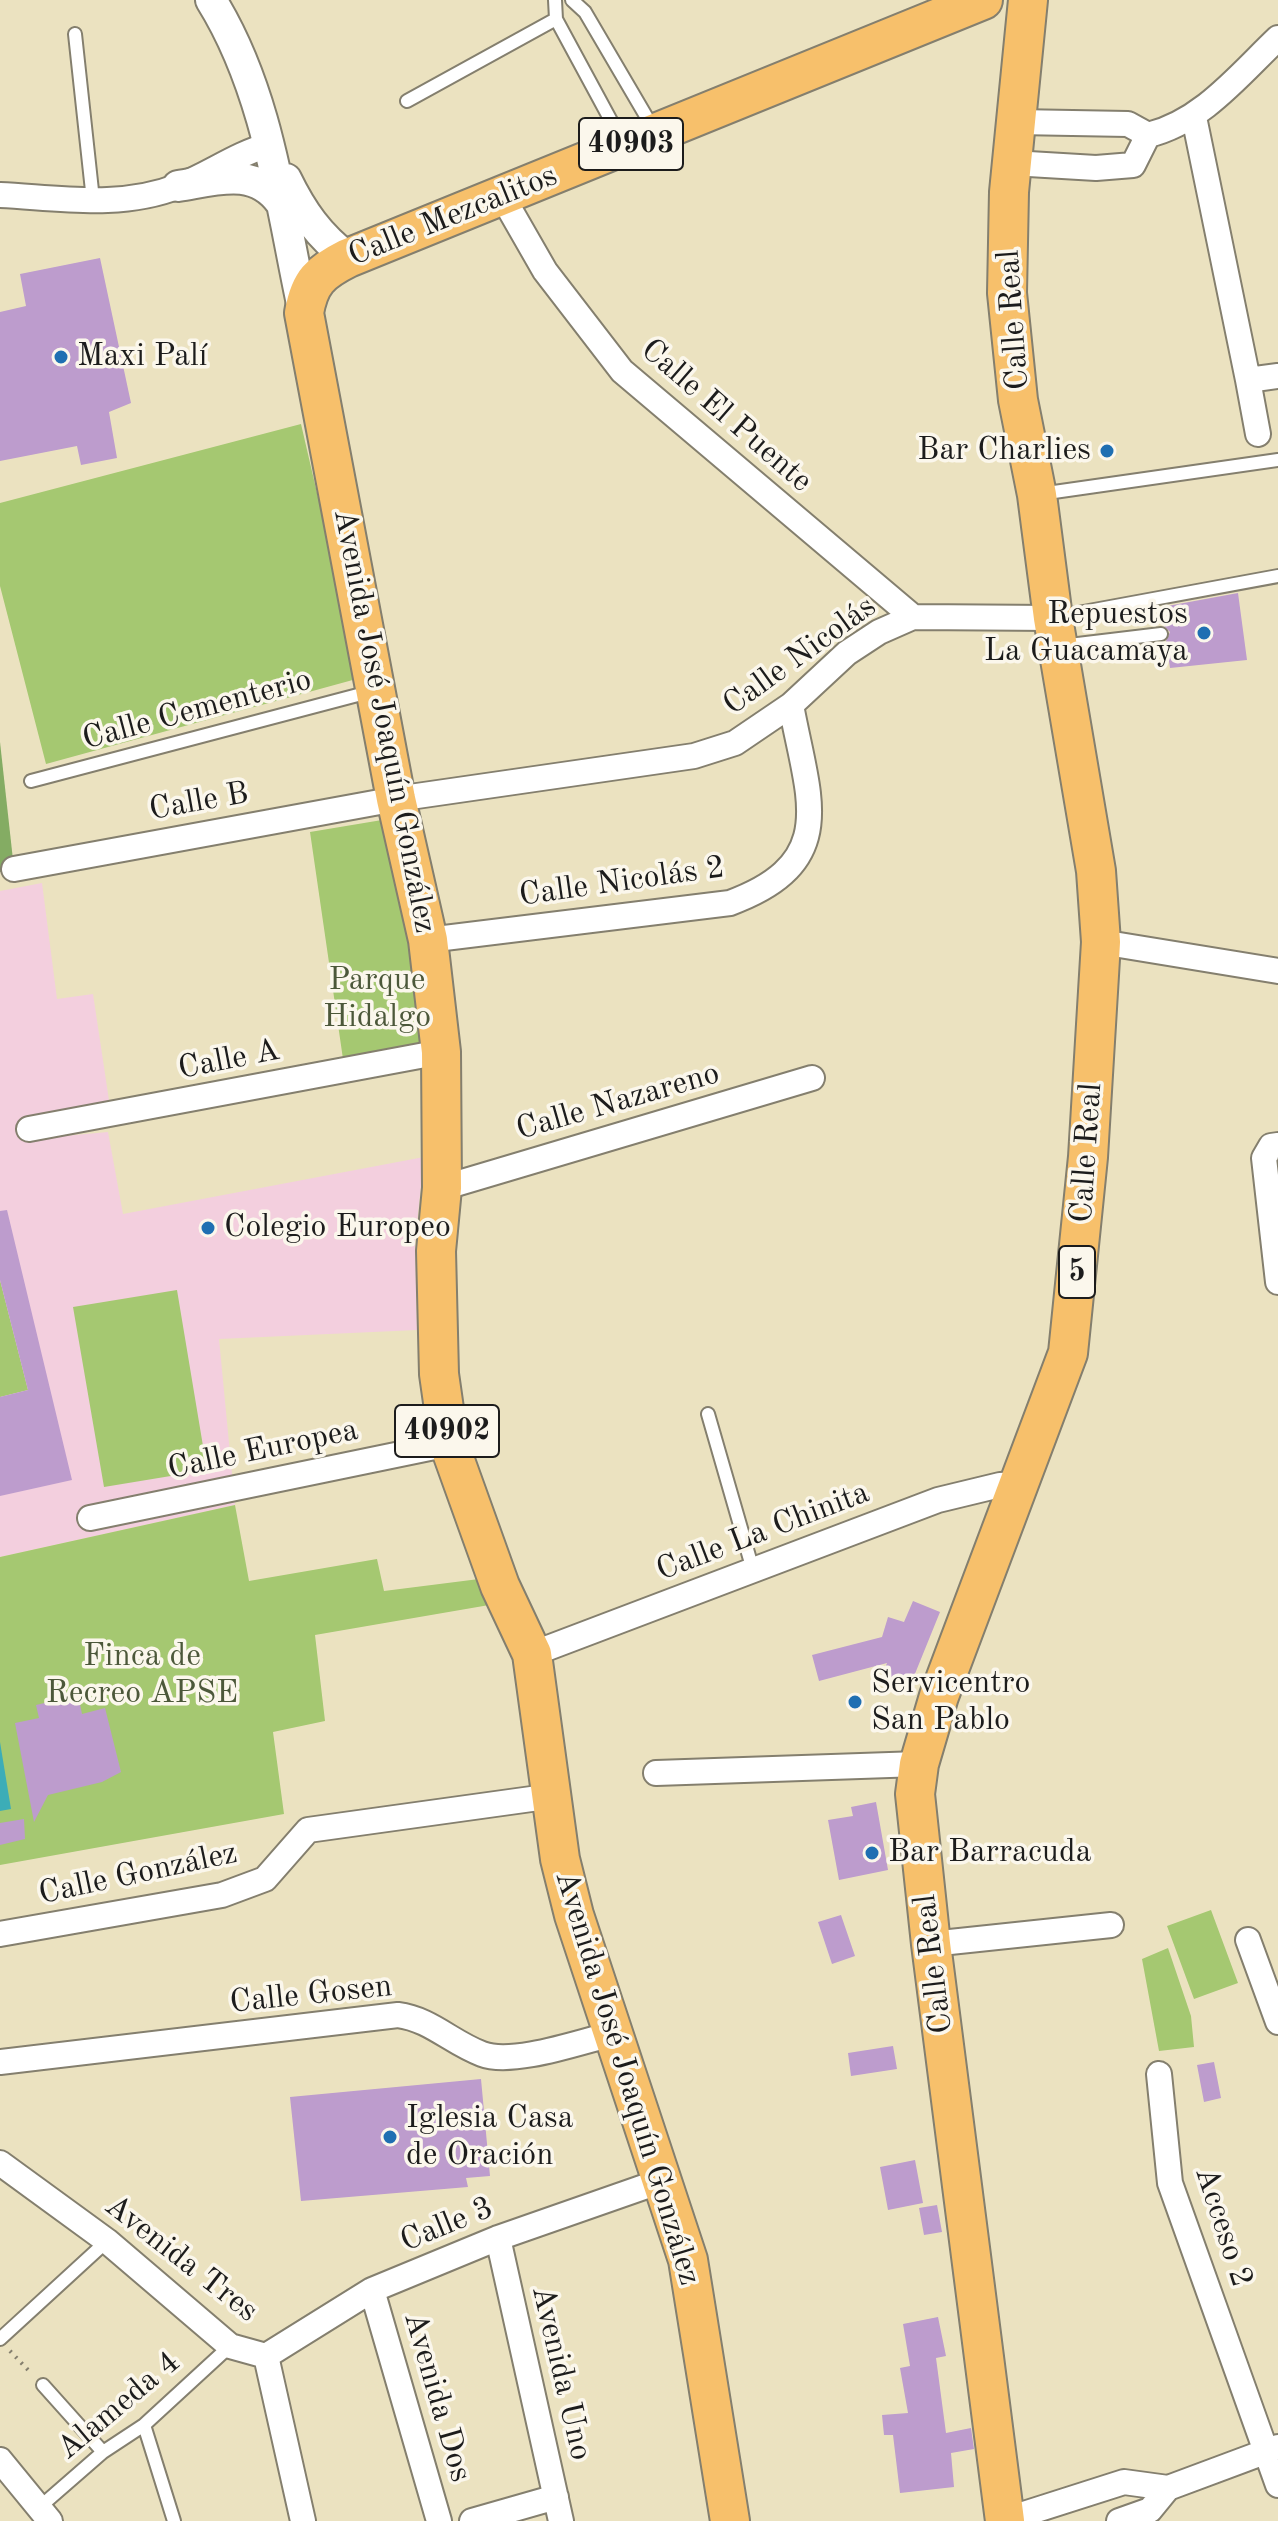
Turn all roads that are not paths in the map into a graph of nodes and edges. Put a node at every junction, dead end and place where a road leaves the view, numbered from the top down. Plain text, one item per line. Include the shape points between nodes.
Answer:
1 (211, 0) edge
2 (555, 0) edge
3 (572, 0) edge
4 (983, 0) edge
5 (1028, 0) edge
6 (556, 19) junction
7 (75, 34) dead end
8 (1278, 38) edge
9 (407, 101) dead end
10 (1194, 117) junction
11 (1017, 122) junction
12 (1148, 135) junction
13 (641, 140) junction
14 (269, 145) junction
15 (1012, 163) junction
16 (178, 186) junction
17 (0, 195) edge
18 (502, 196) junction
19 (93, 200) junction
20 (281, 203) junction
21 (348, 258) junction
22 (304, 313) junction
23 (1278, 376) edge
24 (1248, 380) junction
25 (1258, 434) dead end
26 (1278, 460) edge
27 (1037, 495) junction
28 (1278, 576) edge
29 (913, 617) junction
30 (1056, 632) junction
31 (1161, 634) dead end
32 (376, 690) junction
33 (791, 705) junction
34 (31, 781) dead end
35 (396, 799) junction
36 (14, 869) dead end
37 (428, 940) junction
38 (1101, 942) junction
39 (1278, 971) edge
40 (441, 1052) junction
41 (812, 1078) dead end
42 (29, 1129) dead end
43 (1274, 1145) edge
44 (442, 1188) junction
45 (1278, 1282) edge
46 (708, 1414) dead end
47 (449, 1444) junction
48 (1020, 1484) junction
49 (90, 1518) dead end
50 (753, 1570) junction
51 (532, 1654) junction
52 (919, 1764) junction
53 (656, 1773) dead end
54 (553, 1796) junction
55 (1111, 1925) dead end
56 (0, 1934) edge
57 (1248, 1940) dead end
58 (931, 1944) junction
59 (1278, 2022) edge
60 (616, 2033) junction
61 (0, 2062) edge
62 (1159, 2074) dead end
63 (1, 2162) edge
64 (664, 2180) junction
65 (498, 2238) junction
66 (107, 2241) junction
67 (372, 2290) junction
68 (0, 2340) edge
69 (230, 2346) junction
70 (266, 2356) junction
71 (43, 2385) road end
72 (144, 2425) junction
73 (1272, 2450) edge
74 (103, 2452) junction
75 (0, 2460) edge
76 (1278, 2485) edge
77 (1168, 2488) junction
78 (556, 2497) junction
79 (46, 2514) edge
80 (1005, 2520) edge
81 (174, 2521) edge
82 (303, 2521) edge
83 (439, 2521) edge
84 (472, 2521) edge
85 (561, 2521) edge
86 (730, 2521) edge
87 (1119, 2521) edge

1 - 14 street, Avenida José Joaquín González / 40902 via 228,26
2 - 6 lane
3 - 13 lane via 585,12
4 - 13 main road, Calle Mezcalitos / 40903
5 - 11 main road, Calle Real / 5
6 - 9 lane
6 - 13 lane
7 - 19 lane
8 - 10 street
10 - 12 street via 1172,130
10 - 24 street
11 - 12 street via 1128,124
11 - 15 main road, Calle Real / 5
12 - 15 street via 1133,165
13 - 18 main road, Calle Mezcalitos / 40903
14 - 16 street
14 - 20 street, Avenida José Joaquín González / 40902
14 - 21 street via 300,208 322,239
15 - 27 main road, Calle Real / 5 via 1007,293 1018,400
16 - 19 street via 126,200
16 - 20 street via 248,178 264,184
17 - 19 street
18 - 21 main road, Calle Mezcalitos / 40903
18 - 29 street, Calle El Puente via 545,271 622,371
20 - 22 street, Avenida José Joaquín González / 40902
21 - 22 main road, Calle Mezcalitos / 40903 via 322,271 308,291
22 - 32 main road, Avenida José Joaquín González / 40902
23 - 24 street
24 - 25 street
26 - 27 lane
27 - 30 main road, Calle Real / 5
28 - 30 lane
29 - 30 street, Calle Nicolás
29 - 33 street, Calle Nicolás via 847,653
30 - 31 lane
30 - 38 main road, Calle Real / 5 via 1096,871
32 - 34 lane, Calle Cementerio
32 - 35 main road, Avenida José Joaquín González / 40902
33 - 35 street, Calle Nicolás via 735,743 694,756
33 - 37 street, Calle Nicolás 2 via 810,816 808,838 801,857 755,894 730,903
35 - 36 street, Calle B
35 - 37 main road, Avenida José Joaquín González / 40902
37 - 40 main road, Avenida José Joaquín González / 40902
38 - 39 street
38 - 48 main road, Calle Real / 5 via 1088,1157 1068,1353
40 - 42 street, Calle A
40 - 44 main road, Avenida José Joaquín González / 40902
41 - 44 street, Calle Nazareno
43 - 45 street via 1264,1158
44 - 47 main road, Avenida José Joaquín González / 40902 via 436,1251 439,1374
46 - 50 lane
47 - 49 street, Calle Europea
47 - 51 main road, Avenida José Joaquín González / 40902 via 500,1586
48 - 50 street, Calle La Chinita via 938,1500
48 - 52 main road, Calle Real / 5 via 939,1696
50 - 51 street, Calle La Chinita
51 - 54 main road, Avenida José Joaquín González / 40902
52 - 53 street
52 - 58 main road, Calle Real / 5 via 915,1794
54 - 56 street, Calle González via 308,1830 265,1879 222,1895
54 - 60 main road, Avenida José Joaquín González / 40902 via 560,1859 574,1915
55 - 58 street
57 - 59 street
58 - 80 main road, Calle Real / 5
60 - 61 street, Calle Gosen via 508,2057 484,2055 418,2018 398,2015
60 - 64 main road, Avenida José Joaquín González / 40902
62 - 73 street, Acceso 2 via 1170,2183
63 - 66 street, Avenida Tres
64 - 65 street, Calle 3
64 - 86 main road, Avenida José Joaquín González / 40902 via 688,2260
65 - 67 street, Calle 3
65 - 78 street, Avenida Uno
66 - 68 lane
66 - 69 street, Avenida Tres
67 - 70 street, Calle 3
67 - 83 street, Avenida Dos
69 - 70 street, Avenida Tres
69 - 72 lane, Alameda 4
70 - 82 street, Avenida Tres
71 - 74 lane
72 - 74 lane, Alameda 4
72 - 81 lane
73 - 76 street, Acceso 2
73 - 77 street
74 - 79 lane, Alameda 4
75 - 79 street
77 - 80 street via 1124,2482
77 - 87 street via 1150,2510
78 - 84 street
78 - 85 street, Avenida Uno

